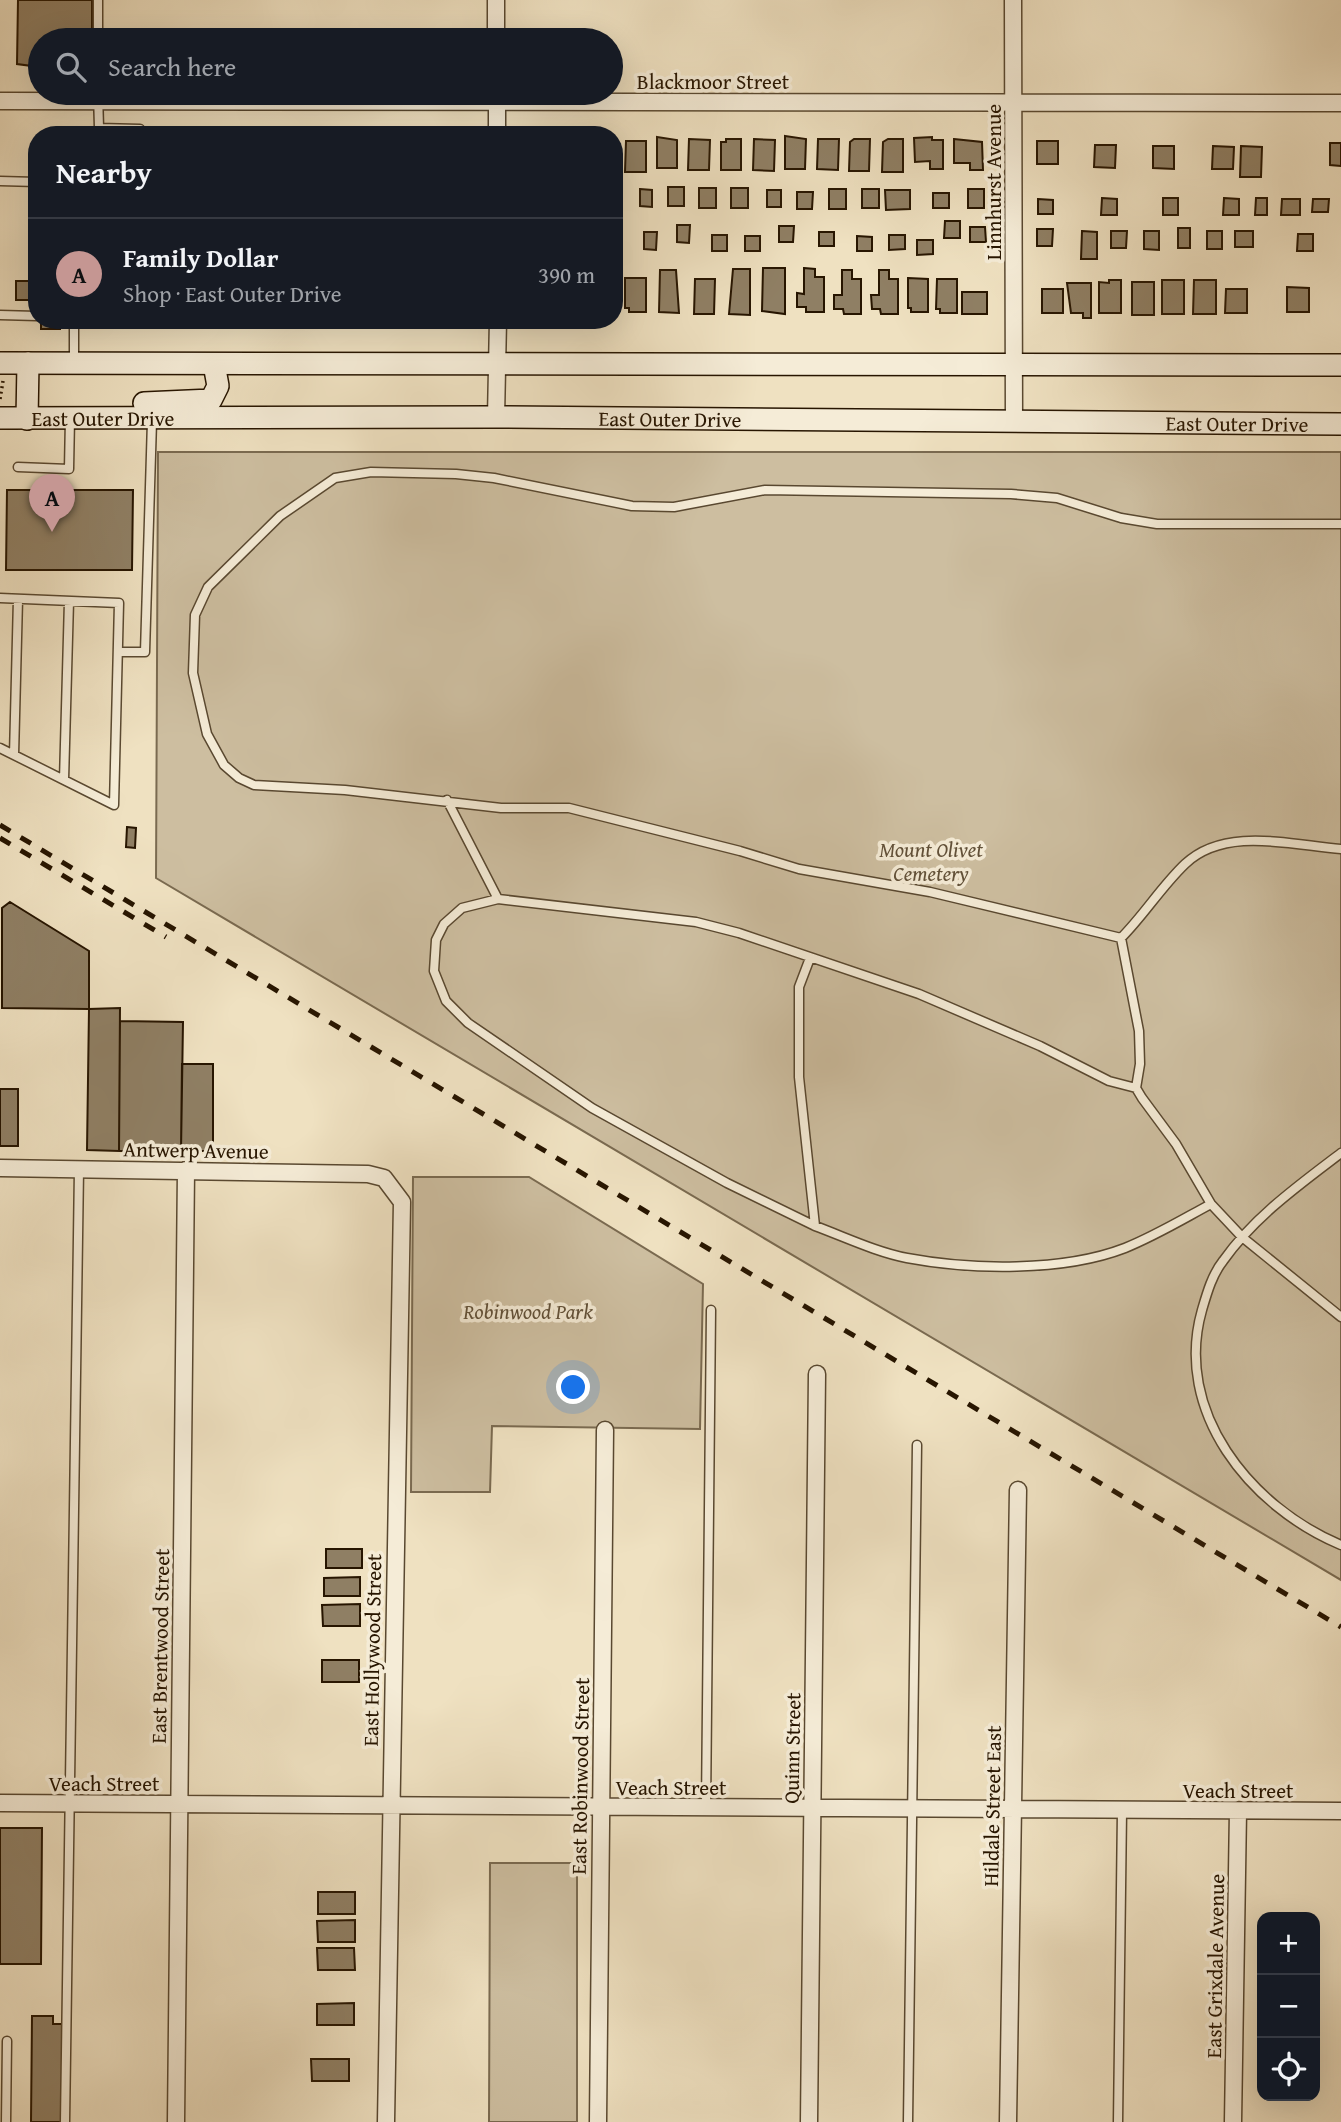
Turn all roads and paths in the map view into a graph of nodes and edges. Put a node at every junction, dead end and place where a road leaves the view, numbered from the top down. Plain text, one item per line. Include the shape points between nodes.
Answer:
1 (98, 0) edge
2 (496, 0) edge
3 (1013, 0) edge
4 (98, 28) edge
5 (496, 28) edge
6 (623, 98) edge
7 (28, 100) edge
8 (0, 101) edge
9 (1014, 102) junction
10 (1341, 103) edge
11 (98, 105) edge
12 (497, 105) edge
13 (99, 126) edge
14 (497, 126) edge
15 (0, 181) edge
16 (28, 182) edge
17 (0, 315) edge
18 (28, 316) edge
19 (74, 329) edge
20 (498, 329) edge
21 (28, 363) junction
22 (74, 363) junction
23 (214, 364) junction
24 (497, 364) junction
25 (1014, 365) junction
26 (1341, 365) edge
27 (2, 370) edge
28 (0, 399) edge
29 (496, 416) junction
30 (152, 417) junction
31 (0, 418) edge
32 (74, 418) junction
33 (27, 419) junction
34 (1014, 424) junction
35 (1341, 424) edge
36 (18, 467) dead end
37 (1341, 524) edge
38 (0, 598) edge
39 (18, 599) junction
40 (69, 601) junction
41 (118, 652) junction
42 (0, 748) edge
43 (14, 755) junction
44 (64, 780) junction
45 (447, 800) junction
46 (1341, 849) edge
47 (498, 899) junction
48 (1121, 939) junction
49 (810, 958) junction
50 (1136, 1088) junction
51 (1341, 1153) edge
52 (0, 1168) edge
53 (79, 1169) junction
54 (186, 1170) junction
55 (388, 1183) joint
56 (1211, 1204) junction
57 (816, 1226) junction
58 (1242, 1237) junction
59 (711, 1310) dead end
60 (1341, 1317) edge
61 (817, 1374) dead end
62 (605, 1430) dead end
63 (917, 1445) dead end
64 (1018, 1490) dead end
65 (1341, 1545) edge
66 (0, 1803) edge
67 (68, 1803) junction
68 (179, 1804) junction
69 (390, 1805) junction
70 (601, 1807) junction
71 (706, 1808) junction
72 (812, 1809) junction
73 (912, 1810) junction
74 (1013, 1810) junction
75 (1122, 1811) junction
76 (1238, 1811) junction
77 (1341, 1811) edge
78 (6, 2041) dead end
79 (3, 2102) edge
80 (6, 2122) edge
81 (65, 2122) edge
82 (176, 2122) edge
83 (386, 2122) edge
84 (598, 2122) edge
85 (809, 2122) edge
86 (908, 2122) edge
87 (1008, 2122) edge
88 (1118, 2122) edge
89 (1233, 2122) edge

1 - 4 lane
2 - 5 street
3 - 9 street, Linnhurst Avenue
6 - 9 street, Blackmoor Street
7 - 8 street, Blackmoor Street
9 - 10 street, Blackmoor Street
9 - 25 street, Linnhurst Avenue
11 - 13 lane
12 - 14 street
15 - 16 lane
17 - 18 lane
19 - 22 lane
20 - 24 street
21 - 22 main road
21 - 27 main road
21 - 33 main road
22 - 23 main road
23 - 24 main road
23 - 32 main road via 218,386 211,400 122,403
24 - 25 main road
24 - 29 street
25 - 26 main road
25 - 34 street, Linnhurst Avenue
27 - 28 path
29 - 30 main road, East Outer Drive
29 - 34 main road, East Outer Drive
30 - 32 main road, East Outer Drive
30 - 41 lane via 145,652
31 - 33 main road, East Outer Drive
32 - 33 main road, East Outer Drive
32 - 36 lane via 69,469
34 - 35 main road, East Outer Drive
37 - 45 lane via 1157,524 1057,499 1011,494 765,490 674,507 632,506 456,474 371,472 335,478 280,516 208,587 195,615 192,646 207,734 224,765 254,785
38 - 39 lane
39 - 40 lane
39 - 43 lane
40 - 41 lane via 119,603
40 - 44 lane
41 - 44 lane via 114,805
42 - 43 lane
43 - 44 lane
45 - 47 lane
45 - 48 lane via 501,808 569,808 799,869 930,892
46 - 48 lane via 1238,841 1207,848 1186,863
47 - 49 lane via 696,922
47 - 57 lane via 462,908 436,940 436,979 457,1014 592,1108
48 - 50 lane via 1139,1031
49 - 50 lane via 919,994 1109,1081
49 - 57 lane via 799,987 799,1077
50 - 56 lane
51 - 58 lane
52 - 53 street, Antwerp Avenue
53 - 54 street, Antwerp Avenue
53 - 67 lane
54 - 55 street, Antwerp Avenue via 368,1174
54 - 68 street, East Brentwood Street
55 - 69 street, East Hollywood Street via 402,1202
56 - 57 lane via 1123,1249 1073,1261 1012,1266 904,1257
56 - 58 lane
58 - 60 lane
58 - 65 lane via 1221,1262 1198,1321 1195,1377 1201,1404 1234,1460 1274,1504
59 - 71 lane
61 - 72 street, Quinn Street
62 - 70 street, East Robinwood Street
63 - 73 lane
64 - 74 street, Hildale Street East
66 - 67 street, Veach Street
67 - 68 street, Veach Street
67 - 81 lane
68 - 69 street, Veach Street
68 - 82 street, East Brentwood Street
69 - 70 street, Veach Street
69 - 83 street, East Hollywood Street
70 - 71 street, Veach Street
70 - 84 street, East Robinwood Street
71 - 72 street, Veach Street
72 - 73 street, Veach Street
72 - 85 street, Quinn Street
73 - 74 street, Veach Street
73 - 86 lane
74 - 75 street, Veach Street
74 - 87 street, Hildale Street East
75 - 76 street, Veach Street
75 - 88 lane
76 - 77 street, Veach Street
76 - 89 street, East Grixdale Avenue
78 - 79 lane
79 - 80 lane

